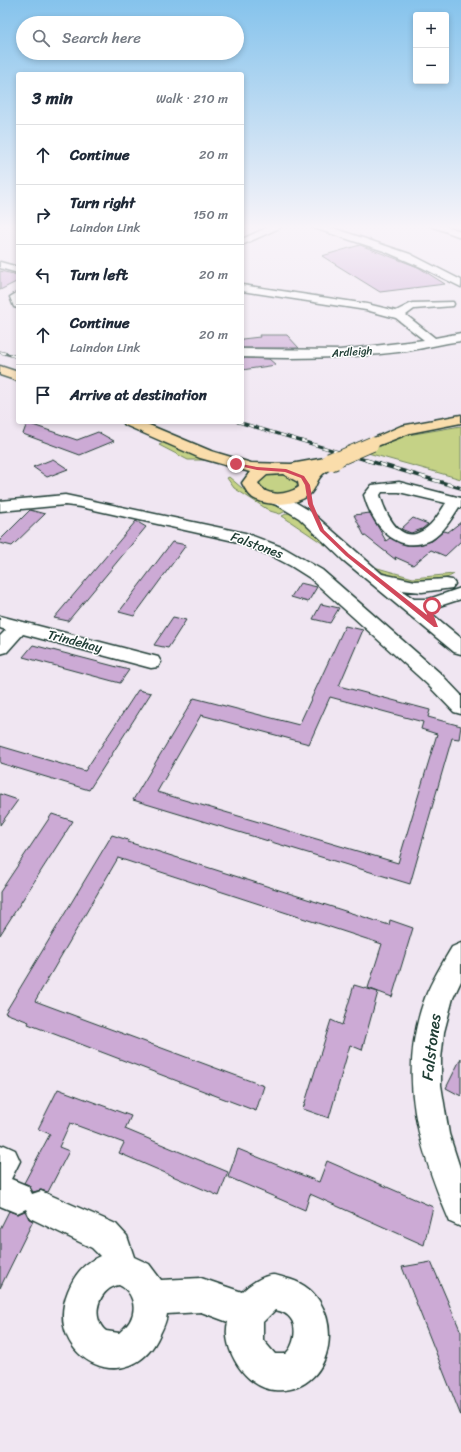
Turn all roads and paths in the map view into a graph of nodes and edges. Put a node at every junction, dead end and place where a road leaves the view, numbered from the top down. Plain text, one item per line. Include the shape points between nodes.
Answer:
1 (273, 293) edge
2 (449, 304) dead end
3 (400, 316) junction
4 (461, 337) edge
5 (433, 342) junction
6 (244, 353) edge
7 (0, 370) edge
8 (16, 376) edge
9 (461, 412) edge
10 (461, 419) edge
11 (135, 424) edge
12 (461, 426) edge
13 (406, 429) junction
14 (372, 444) junction
15 (203, 452) junction
16 (330, 462) junction
17 (277, 469) junction
18 (307, 486) junction
19 (255, 491) junction
20 (272, 498) junction
21 (458, 502) edge
22 (0, 506) edge
23 (322, 530) junction
24 (366, 570) junction
25 (453, 580) edge
26 (461, 593) edge
27 (441, 601) junction
28 (409, 604) junction
29 (0, 622) edge
30 (436, 625) junction
31 (19, 627) junction
32 (0, 648) edge
33 (461, 648) edge
34 (150, 662) dead end
35 (461, 707) edge
36 (461, 955) edge
37 (12, 1185) edge
38 (461, 1211) edge
39 (120, 1268) junction
40 (151, 1298) junction
41 (248, 1312) dead end

1 - 3 street via 367,307
2 - 3 street via 412,306 400,313
3 - 5 street
4 - 5 street, Ardleigh
5 - 6 street, Ardleigh via 399,348 330,354
7 - 8 main road
9 - 13 main road
10 - 13 main road
11 - 15 main road
12 - 14 main road
13 - 14 main road
14 - 16 main road, bridge
15 - 17 main road via 250,468
15 - 19 main road
16 - 17 main road
16 - 18 main road via 314,474
17 - 18 main road via 298,474 306,480
17 - 19 main road via 255,476 250,483
18 - 20 main road via 295,496
18 - 23 street via 310,504
19 - 20 main road
20 - 23 street via 297,508
21 - 21 street via 399,487 377,488 372,495 373,504 390,530 398,536 412,540 425,536
22 - 35 street, Falstones via 65,500 81,502 231,535 278,552 316,574 434,679
23 - 24 street
24 - 25 street via 393,582 415,587 435,586
24 - 28 street
25 - 28 street via 416,595
26 - 27 street
27 - 28 street via 421,606
27 - 30 street via 429,611
28 - 30 street
29 - 31 street, Trindehay
30 - 33 street
31 - 32 street
31 - 34 street, Trindehay
36 - 38 street, Falstones via 437,1002 424,1073 428,1112 438,1150
37 - 39 street via 104,1236 115,1248
39 - 40 street via 140,1277 147,1286
39 - 40 street via 99,1275 83,1297 81,1325 87,1337 96,1346 108,1351 120,1351 132,1345 148,1324
40 - 41 street via 201,1295

